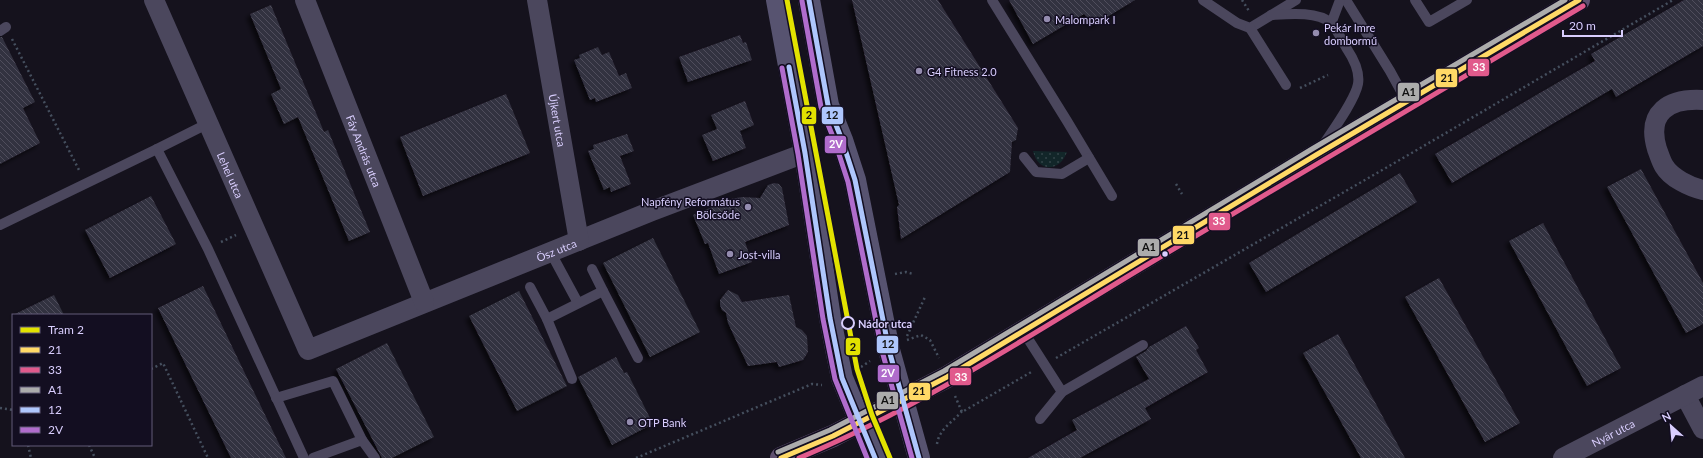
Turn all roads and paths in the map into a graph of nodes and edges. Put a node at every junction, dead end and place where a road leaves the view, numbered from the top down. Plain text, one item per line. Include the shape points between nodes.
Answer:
1 (154, 0) edge
2 (305, 0) edge
3 (537, 0) edge
4 (777, 0) edge
5 (809, 0) edge
6 (992, 0) edge
7 (1203, 0) edge
8 (1242, 0) edge
9 (1296, 0) edge
10 (1340, 0) edge
11 (1346, 0) edge
12 (1416, 0) edge
13 (1467, 0) edge
14 (1579, 0) edge
15 (1673, 0) edge
16 (1251, 15) dead end
17 (1271, 15) junction
18 (1331, 24) junction
19 (1250, 28) junction
20 (3, 29) edge
21 (1328, 75) dead end
22 (1286, 85) joint
23 (1703, 100) edge
24 (1407, 102) junction
25 (209, 123) junction
26 (157, 149) junction
27 (805, 153) junction
28 (1316, 155) junction
29 (1024, 157) dead end
30 (1089, 158) junction
31 (86, 183) junction
32 (1176, 184) dead end
33 (1703, 190) edge
34 (1182, 194) dead end
35 (1112, 196) dead end
36 (0, 225) edge
37 (254, 227) junction
38 (580, 241) junction
39 (208, 249) junction
40 (551, 253) junction
41 (592, 269) dead end
42 (892, 274) dead end
43 (913, 274) dead end
44 (530, 287) dead end
45 (603, 291) junction
46 (925, 297) dead end
47 (424, 302) junction
48 (578, 303) junction
49 (548, 319) junction
50 (1023, 331) junction
51 (1143, 345) dead end
52 (308, 350) joint
53 (638, 358) dead end
54 (875, 358) dead end
55 (1044, 364) junction
56 (152, 368) edge
57 (857, 369) dead end
58 (947, 376) junction
59 (572, 379) dead end
60 (812, 384) dead end
61 (1703, 386) edge
62 (1062, 392) junction
63 (1685, 395) junction
64 (276, 398) junction
65 (902, 400) junction
66 (0, 408) edge
67 (12, 410) edge
68 (962, 411) junction
69 (1040, 419) dead end
70 (860, 421) junction
71 (1703, 429) edge
72 (362, 440) junction
73 (28, 446) edge
74 (89, 446) edge
75 (928, 453) edge
76 (31, 458) edge
77 (95, 458) edge
78 (208, 458) edge
79 (304, 458) edge
80 (313, 458) edge
81 (376, 458) edge
82 (636, 458) edge
83 (780, 458) edge
84 (875, 458) edge
85 (1563, 458) edge

1 - 25 street, Lehel utca
2 - 47 street, Fáy András utca
3 - 38 street, Újkert utca
4 - 27 street
5 - 65 street via 828,105 855,180 889,350
6 - 30 lane
7 - 19 lane via 1237,23
8 - 16 path
9 - 17 lane
10 - 18 lane
11 - 24 lane
12 - 13 lane via 1429,22 1447,6
14 - 24 main road
15 - 55 path
17 - 18 lane via 1300,13 1323,19
17 - 19 lane
18 - 28 lane via 1354,59 1358,84 1341,118
19 - 22 lane
20 - 31 path
21 - 22 path via 1297,89
23 - 33 street via 1682,100 1671,104 1661,112 1654,126 1654,138 1664,167 1674,177
24 - 28 main road
25 - 26 lane
25 - 37 street, Lehel utca
26 - 31 lane
26 - 39 lane
27 - 38 street, Ösz utca via 652,210
27 - 70 street via 837,354 842,378
28 - 50 main road
29 - 30 lane via 1036,172 1062,174
30 - 35 lane
31 - 36 lane
32 - 34 path
37 - 39 path
37 - 52 street, Lehel utca
38 - 40 street, Ösz utca
39 - 64 lane
40 - 47 street, Ösz utca
40 - 48 lane
41 - 45 lane
42 - 43 path
44 - 49 lane
45 - 48 lane
45 - 53 lane
46 - 58 path via 906,340 921,335 930,340
47 - 52 street, Ösz utca
48 - 49 lane
49 - 59 lane
50 - 55 lane
50 - 58 main road
51 - 62 lane
54 - 57 path
55 - 62 lane
55 - 68 path
56 - 78 path via 163,363
58 - 65 main road
58 - 68 path
60 - 82 path
61 - 63 street, Nyár utca
62 - 69 lane
63 - 71 street
63 - 85 street, Nyár utca
64 - 72 lane via 333,382
64 - 79 lane
65 - 70 main road
65 - 75 street
66 - 67 path
68 - 75 path via 938,437
70 - 83 main road via 833,436
70 - 84 street
72 - 80 lane
72 - 81 lane
73 - 76 path
74 - 77 path

